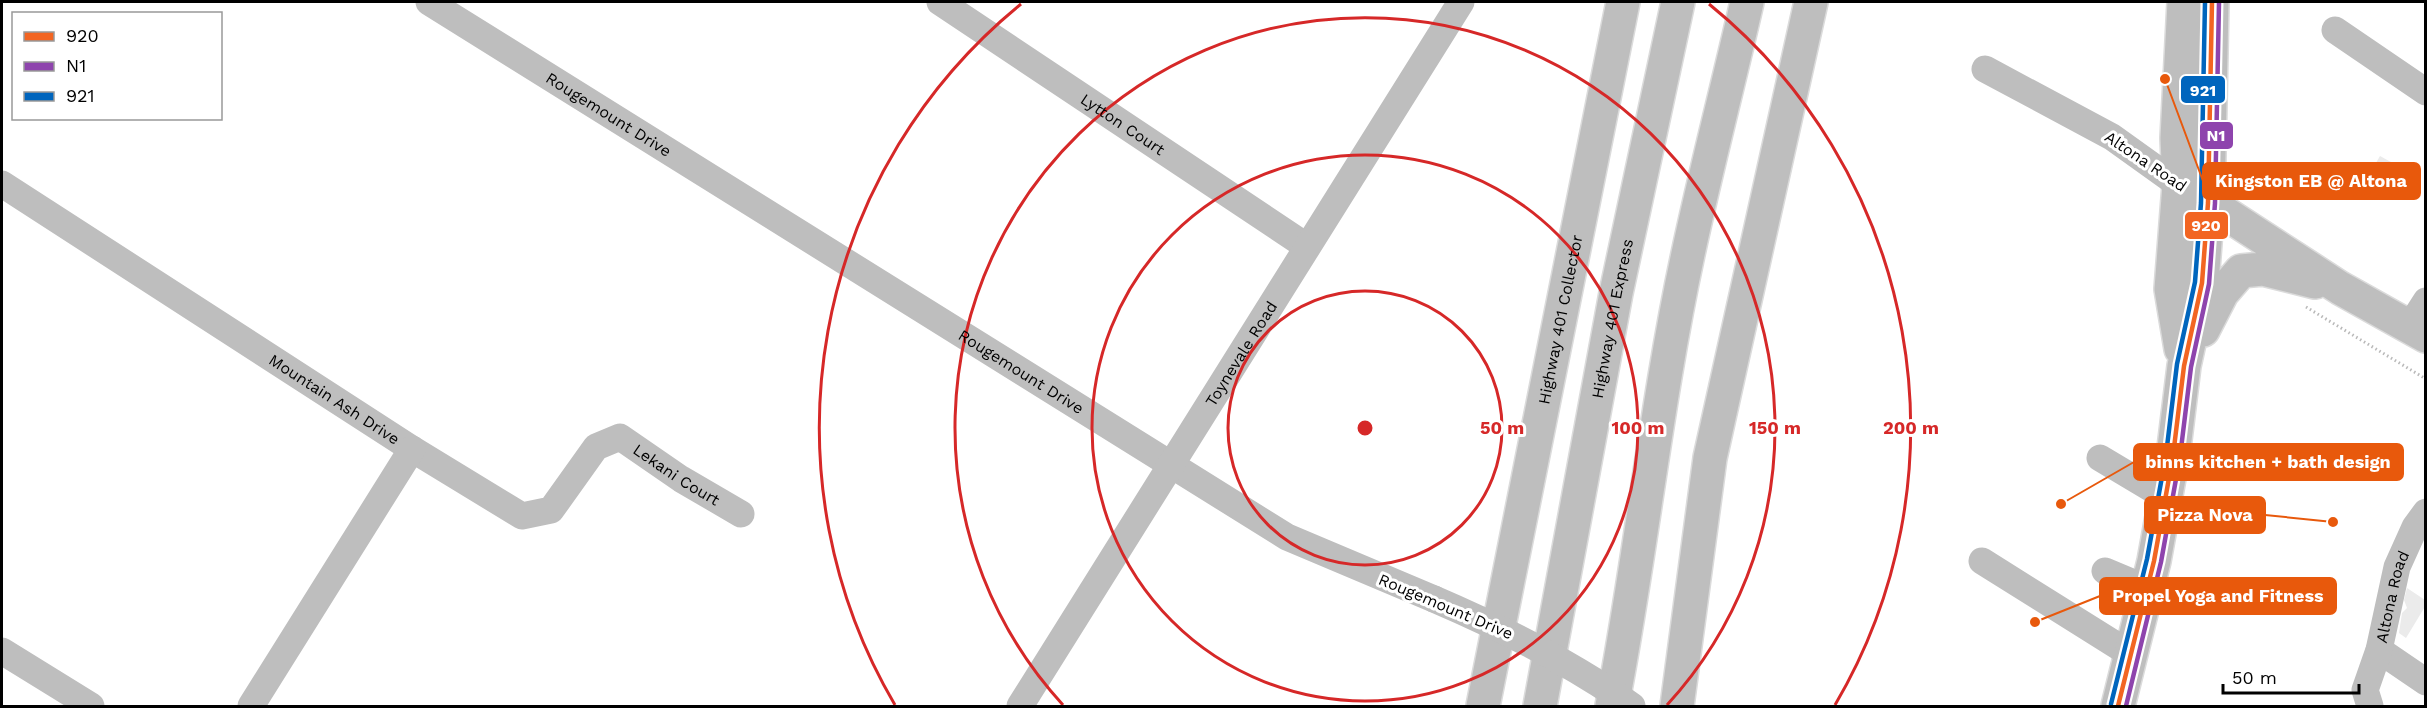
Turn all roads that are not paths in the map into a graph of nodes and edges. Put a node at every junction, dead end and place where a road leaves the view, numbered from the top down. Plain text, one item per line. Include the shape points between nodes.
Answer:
1 (429, 2) edge
2 (940, 2) edge
3 (1461, 2) edge
4 (1623, 2) edge
5 (1678, 2) edge
6 (1747, 2) edge
7 (1811, 2) edge
8 (2184, 2) edge
9 (2212, 2) edge
10 (2335, 30) dead end
11 (1985, 69) dead end
12 (2426, 92) edge
13 (2, 184) edge
14 (2179, 184) junction
15 (2208, 202) junction
16 (1306, 246) junction
17 (2340, 288) junction
18 (2420, 321) edge
19 (2184, 366) junction
20 (412, 449) junction
21 (2100, 458) dead end
22 (1171, 464) junction
23 (2167, 498) junction
24 (2426, 512) edge
25 (741, 514) dead end
26 (1982, 561) dead end
27 (2105, 571) dead end
28 (2148, 589) junction
29 (1629, 619) junction
30 (2379, 650) junction
31 (2, 651) edge
32 (2132, 655) junction
33 (2426, 682) edge
34 (92, 706) edge
35 (251, 706) edge
36 (1020, 706) edge
37 (1483, 706) edge
38 (1540, 706) edge
39 (1612, 706) edge
40 (1630, 706) edge
41 (1677, 706) edge
42 (2118, 706) edge
43 (2370, 706) edge

1 - 22 street, Rougemount Drive
2 - 16 street, Lytton Court
3 - 16 street, Toynevale Road
4 - 37 main road, Highway 401 Collector
5 - 38 main road, Highway 401 Express via 1616,293
6 - 29 main road via 1688,254 1652,455
7 - 41 main road via 1710,458
8 - 14 main road via 2177,138
9 - 15 main road
10 - 12 street
11 - 14 street, Altona Road via 2112,137
13 - 20 street, Mountain Ash Drive
14 - 15 main road, Altona Road
14 - 19 main road via 2171,289
15 - 17 main road, Altona Road
15 - 19 main road via 2202,283
16 - 22 street, Toynevale Road
17 - 18 main road, Altona Road
17 - 19 main road via 2263,269 2241,271 2222,293
19 - 23 main road
20 - 25 street, Lekani Court via 522,516 551,510 596,447 620,437
20 - 35 street, Mountain Ash Drive
21 - 23 street
22 - 36 street, Toynevale Road
22 - 40 street, Rougemount Drive, bridge via 1287,537 1512,632
23 - 28 main road
24 - 30 street, Altona Road via 2397,567
26 - 32 street
27 - 28 street
28 - 32 main road
29 - 39 main road
29 - 40 main road
30 - 33 street, Altona Road
30 - 43 street, Altona Road via 2365,690
31 - 34 street
32 - 42 main road

